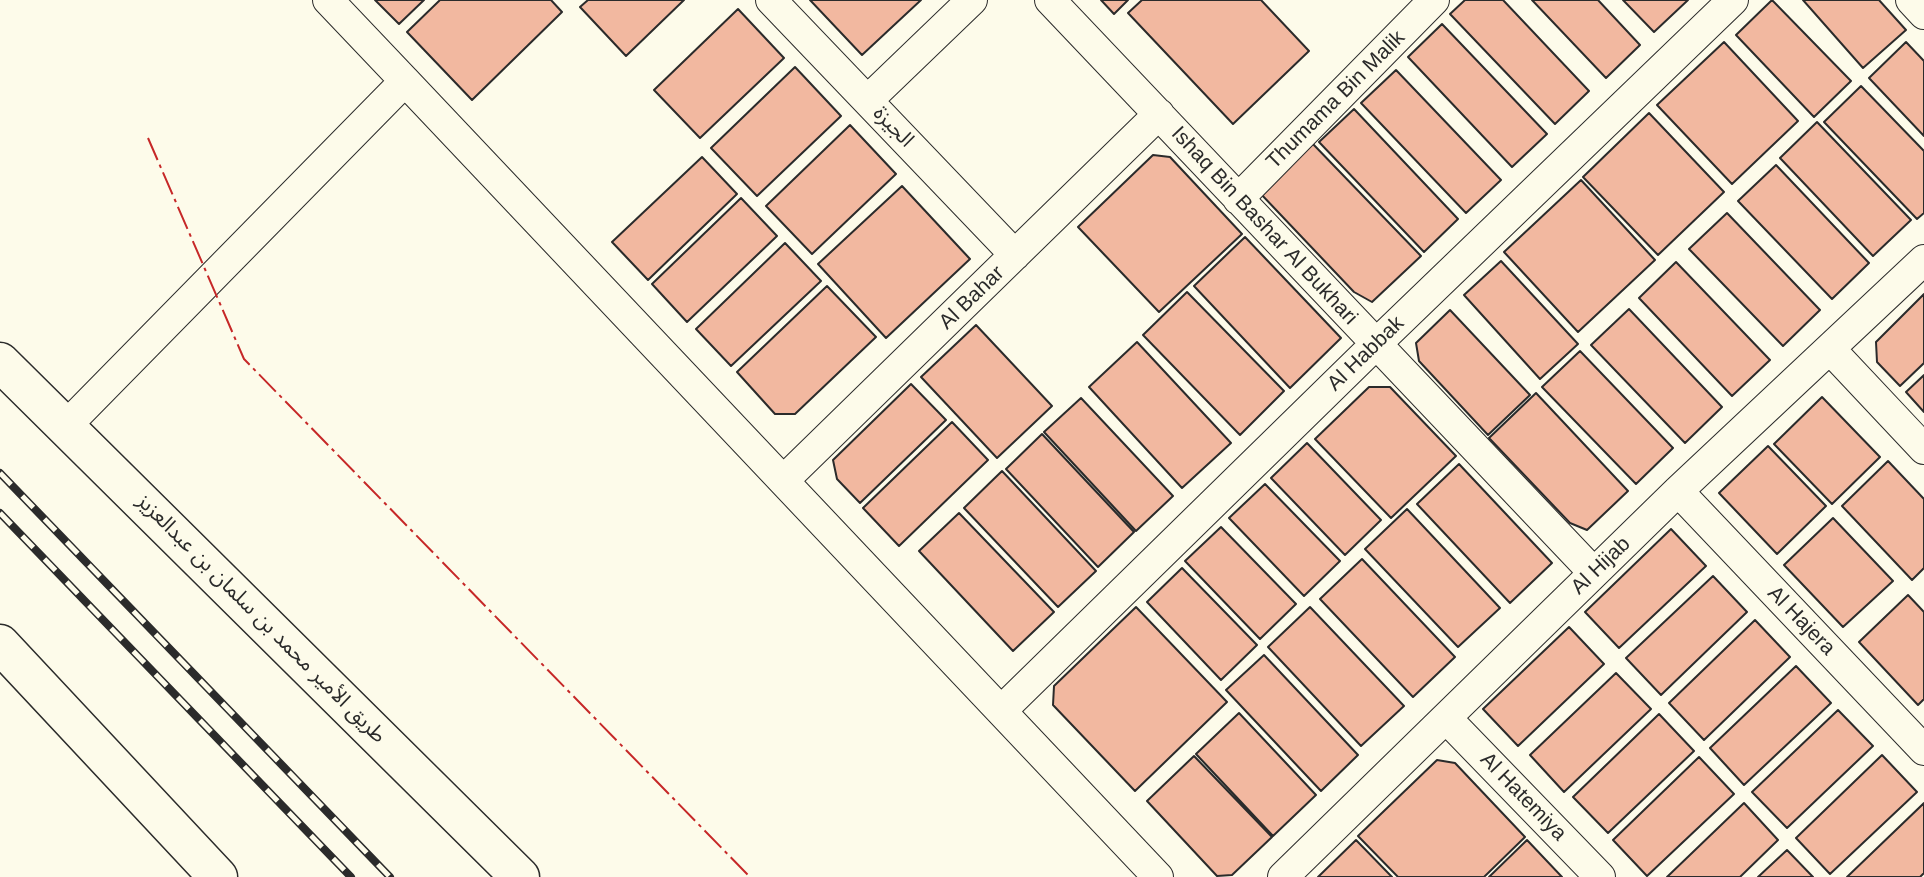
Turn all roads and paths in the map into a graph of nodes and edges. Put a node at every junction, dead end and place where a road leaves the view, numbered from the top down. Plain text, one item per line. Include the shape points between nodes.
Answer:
1 (328, 0) edge
2 (771, 0) edge
3 (972, 0) edge
4 (1050, 0) edge
5 (1434, 0) edge
6 (1733, 0) edge
7 (1911, 0) edge
8 (1924, 13) edge
9 (405, 81) junction
10 (868, 100) junction
11 (1159, 114) junction
12 (1238, 199) junction
13 (1015, 255) junction
14 (1924, 260) edge
15 (1376, 344) junction
16 (1830, 349) junction
17 (0, 362) edge
18 (66, 426) junction
19 (1924, 449) edge
20 (784, 480) junction
21 (1678, 491) junction
22 (1594, 573) junction
23 (0, 644) edge
24 (1001, 710) junction
25 (1446, 718) junction
26 (1924, 750) edge
27 (218, 877) edge
28 (520, 877) edge
29 (1158, 877) edge
30 (1283, 877) edge
31 (1600, 877) edge

1 - 9 street
2 - 10 street, الجيزة
3 - 10 street
4 - 11 street, Ishaq Bin Bashar Al Bukhari
5 - 12 street, Thumama Bin Malik
6 - 15 street, Al Habbak
7 - 8 street
9 - 18 street
9 - 20 street
10 - 13 street, الجيزة
11 - 12 street, Ishaq Bin Bashar Al Bukhari
11 - 13 street, Al Bahar
12 - 15 street, Ishaq Bin Bashar Al Bukhari
13 - 20 street, Al Bahar
14 - 16 street, Al Hijab
15 - 22 street, Ishaq Bin Bashar Al Bukhari
15 - 24 street, Al Habbak
16 - 19 street
16 - 21 street, Al Hijab
17 - 18 main road, طريق الأمير محمد بن سلمان بن عبدالعزيز
18 - 28 main road, طريق الأمير محمد بن سلمان بن عبدالعزيز
20 - 24 street
21 - 22 street, Al Hijab
21 - 26 street, Al Hajera
22 - 25 street, Al Hijab
23 - 27 main road
24 - 29 street
25 - 30 street, Al Hijab
25 - 31 street, Al Hatemiya

